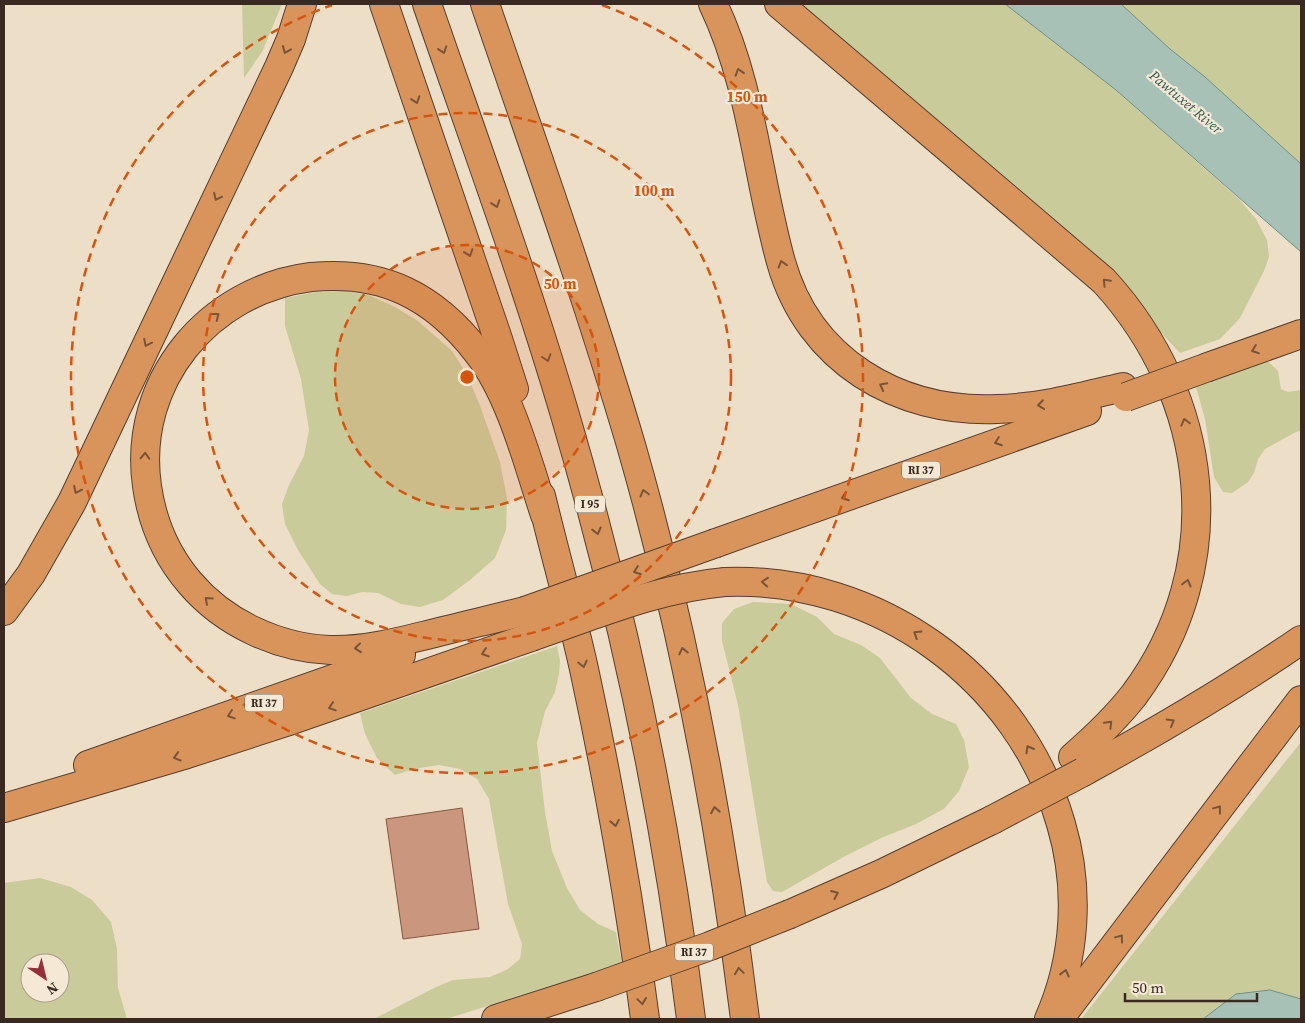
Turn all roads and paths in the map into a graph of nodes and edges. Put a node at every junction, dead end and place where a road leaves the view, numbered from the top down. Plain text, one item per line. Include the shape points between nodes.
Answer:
1 (302, 4) edge
2 (384, 4) edge
3 (427, 4) edge
4 (485, 4) edge
5 (713, 4) edge
6 (779, 4) edge
7 (1301, 334) edge
8 (1125, 392) junction
9 (546, 515) junction
10 (4, 611) edge
11 (525, 611) junction
12 (1301, 640) edge
13 (1301, 700) edge
14 (1078, 765) junction
15 (4, 795) edge
16 (4, 808) edge
17 (596, 987) junction
18 (496, 1019) edge
19 (524, 1019) edge
20 (645, 1019) edge
21 (691, 1019) edge
22 (746, 1019) edge
23 (1049, 1019) edge
24 (1059, 1019) edge

1 -> 10 highway via 279,67 76,493 31,574
2 -> 9 highway via 506,362
3 -> 21 highway, I 95 via 554,378 607,569 661,821
22 -> 4 highway via 712,792 665,572 595,325
8 -> 5 highway via 997,409 948,406 891,391 865,376 832,350 806,317 787,279 774,234 741,79
14 -> 6 highway via 1144,679 1171,630 1188,580 1195,528 1195,486 1190,443 1176,396 1146,334 1104,281
7 -> 8 highway, RI 37, bridge
8 -> 11 highway, RI 37, bridge
11 -> 9 highway via 400,641 346,650 294,645 247,628 213,605 193,586 160,536 150,507 145,472 146,440 153,405 179,354 203,327 233,304 267,287 303,278 340,276 374,280 405,291 431,306 453,323 480,354 508,406
9 -> 20 highway via 597,730 626,889
11 -> 15 highway, RI 37
14 -> 12 highway, RI 37 via 1224,691
24 -> 13 highway
17 -> 14 highway, RI 37, bridge via 710,946 881,874 992,820
23 -> 16 highway, bridge via 1069,953 1073,903 1063,831 1040,769 1013,724 955,661 918,634 878,612 801,587 725,582 655,594 289,721
17 - 18 highway, RI 37
17 - 19 highway

